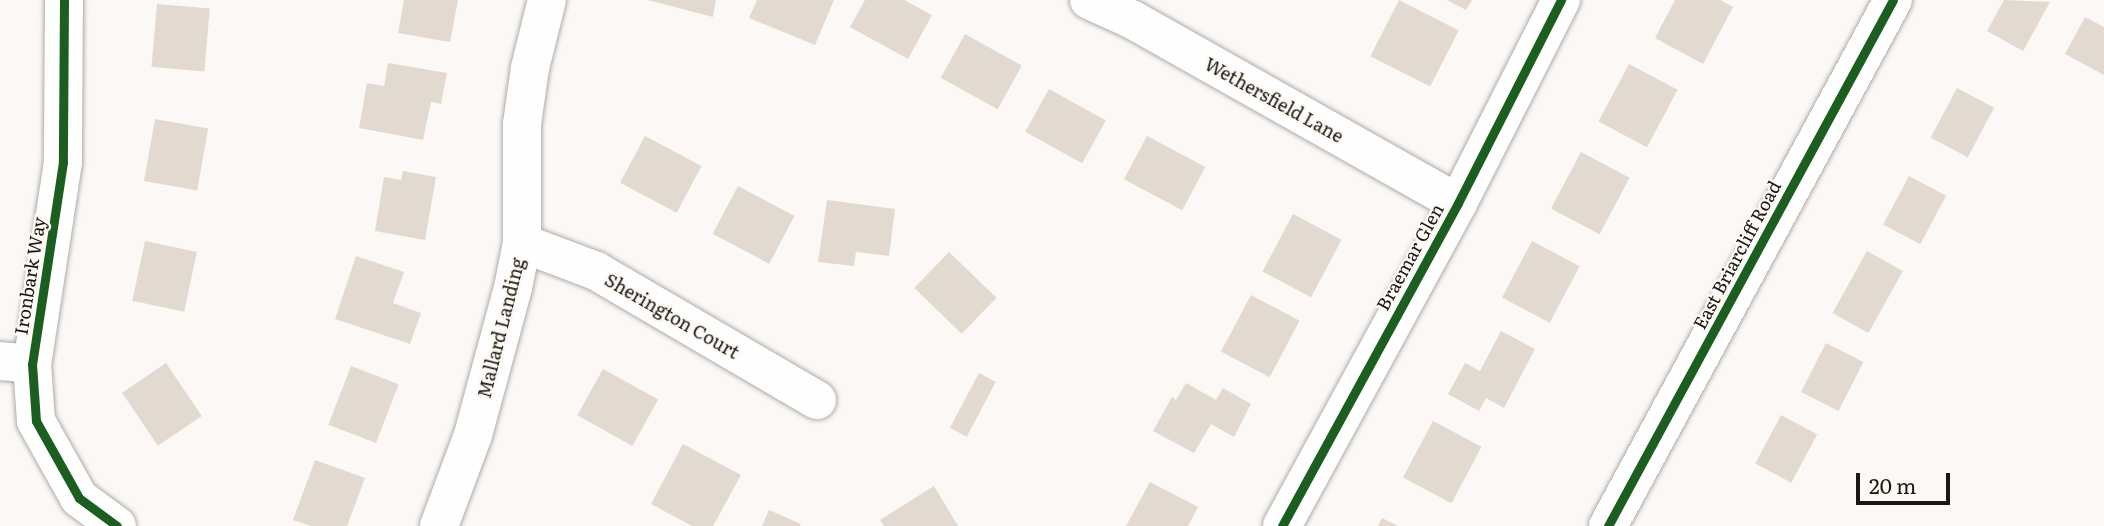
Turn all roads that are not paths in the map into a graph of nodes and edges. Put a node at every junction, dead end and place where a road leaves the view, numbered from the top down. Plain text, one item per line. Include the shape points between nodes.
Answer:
1 (64, 0) edge
2 (547, 0) edge
3 (1088, 0) edge
4 (1561, 0) edge
5 (1893, 0) edge
6 (1458, 203) junction
7 (522, 243) junction
8 (16, 363) edge
9 (817, 400) dead end
10 (117, 526) edge
11 (439, 526) edge
12 (1282, 526) edge
13 (1608, 526) edge

1 - 8 street, Ironbark Way via 63,162
2 - 7 street, Mallard Landing via 522,124
3 - 6 street, Wethersfield Lane via 1133,20
4 - 6 street, Braemar Glen
5 - 13 street, East Briarcliff Road
6 - 12 street, Braemar Glen
7 - 9 street, Sherington Court via 596,271
7 - 11 street, Mallard Landing via 498,350
8 - 10 street, Ironbark Way via 36,421 79,498

